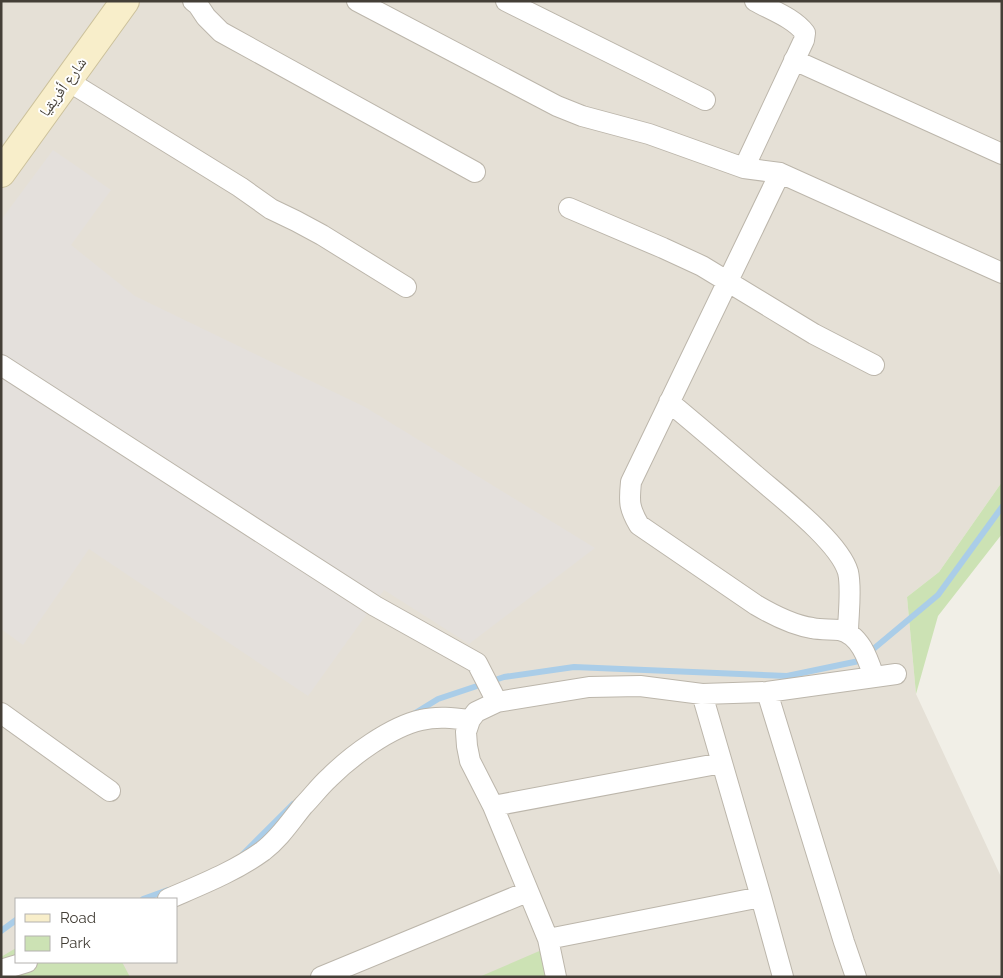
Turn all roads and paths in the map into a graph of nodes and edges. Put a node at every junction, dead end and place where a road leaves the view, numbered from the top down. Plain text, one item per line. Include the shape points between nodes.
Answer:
1 (125, 1) edge
2 (193, 1) edge
3 (356, 1) edge
4 (506, 1) edge
5 (755, 1) edge
6 (794, 60) junction
7 (68, 81) junction
8 (705, 100) dead end
9 (1002, 154) edge
10 (744, 168) junction
11 (475, 172) dead end
12 (1, 173) edge
13 (780, 173) junction
14 (569, 208) dead end
15 (1002, 273) edge
16 (728, 281) junction
17 (406, 287) dead end
18 (1, 365) edge
19 (874, 365) dead end
20 (669, 402) junction
21 (851, 635) junction
22 (872, 670) junction
23 (896, 674) dead end
24 (767, 692) junction
25 (702, 694) junction
26 (497, 702) junction
27 (1, 713) edge
28 (470, 720) junction
29 (722, 763) junction
30 (110, 792) dead end
31 (493, 806) junction
32 (527, 892) junction
33 (761, 897) junction
34 (170, 898) edge
35 (548, 940) junction
36 (24, 963) edge
37 (1, 970) edge
38 (321, 977) edge
39 (556, 977) edge
40 (783, 977) edge
41 (856, 977) edge

1 - 7 street, شارع أفريقيا
2 - 11 street via 220,32
3 - 10 street via 557,106
4 - 8 street
5 - 6 street via 792,21 805,33
6 - 9 street
6 - 10 street
7 - 12 street, شارع أفريقيا
7 - 17 street via 272,209 322,235
10 - 13 street
13 - 15 street
13 - 16 street
14 - 16 street via 702,266
16 - 19 street via 806,329
16 - 20 street
18 - 26 street via 366,600 477,663
20 - 21 street via 827,539 848,572
20 - 21 street via 632,482 629,499 639,525 775,616 811,628 839,630
21 - 22 street
22 - 23 street
22 - 24 street
24 - 25 street
24 - 41 street
25 - 26 street via 640,686 589,687
25 - 29 street
26 - 28 street via 476,712
27 - 30 street
28 - 31 street via 466,732 470,761
28 - 34 street via 422,719 397,728 328,778 263,851 226,873
29 - 31 street
29 - 33 street
31 - 32 street
32 - 35 street
32 - 38 street
33 - 35 street
33 - 40 street
35 - 39 street
36 - 37 street

